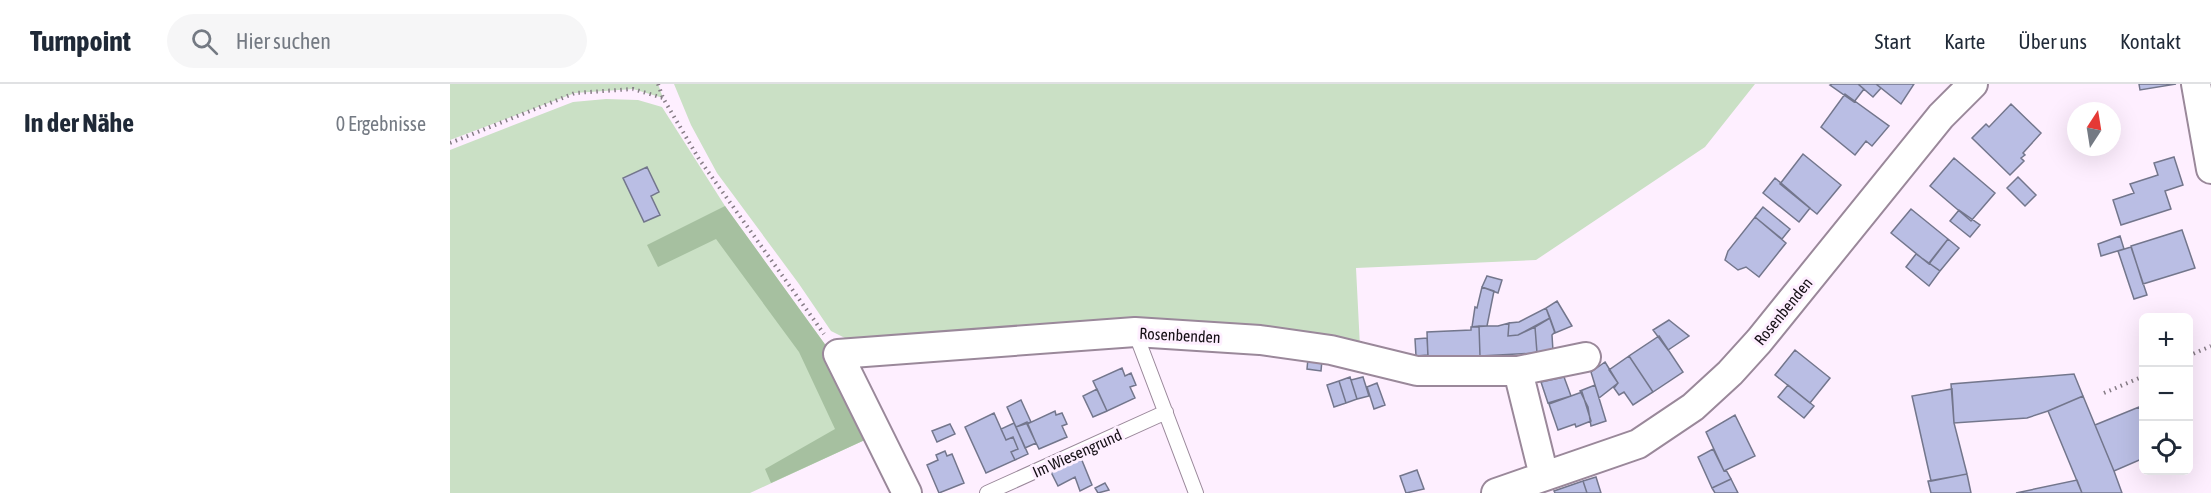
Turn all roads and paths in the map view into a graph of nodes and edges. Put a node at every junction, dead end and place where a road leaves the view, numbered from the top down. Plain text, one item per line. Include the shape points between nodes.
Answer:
1 (658, 84) edge
2 (1973, 84) edge
3 (2196, 84) edge
4 (663, 98) junction
5 (450, 143) edge
6 (2211, 169) edge
7 (1135, 332) junction
8 (2211, 346) edge
9 (838, 354) junction
10 (2193, 354) edge
11 (1586, 357) dead end
12 (1518, 371) junction
13 (2139, 378) edge
14 (2104, 393) dead end
15 (1166, 412) junction
16 (1544, 476) junction
17 (907, 493) edge
18 (987, 493) edge
19 (1196, 493) edge
20 (1496, 493) edge

1 - 4 path
2 - 16 street, Rosenbenden via 1941,116 1759,341 1693,407 1638,444
3 - 6 street
4 - 5 path via 633,88 575,93
4 - 9 path via 699,159
7 - 9 street, Rosenbenden
7 - 12 street, Rosenbenden via 1260,340 1331,350 1417,371
7 - 15 lane
8 - 10 path
9 - 17 street
11 - 12 street, Rosenbenden
12 - 16 street
13 - 14 path
15 - 18 lane, Im Wiesengrund
15 - 19 lane
16 - 20 street, Rosenbenden

